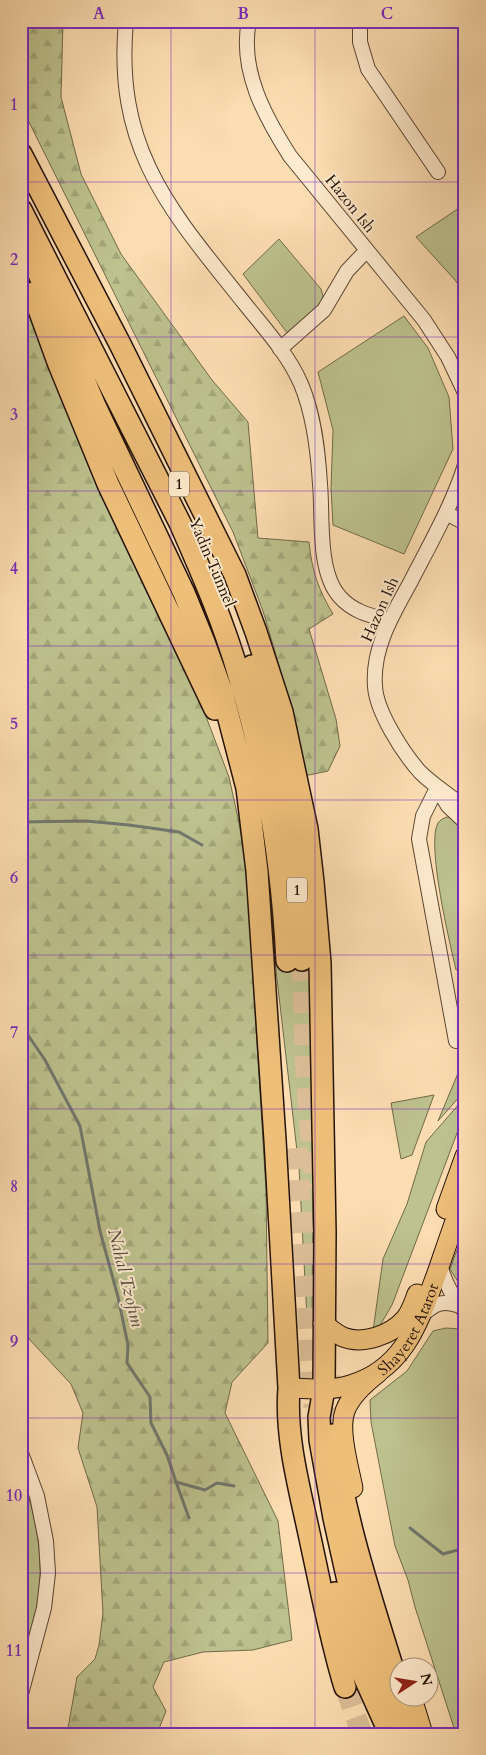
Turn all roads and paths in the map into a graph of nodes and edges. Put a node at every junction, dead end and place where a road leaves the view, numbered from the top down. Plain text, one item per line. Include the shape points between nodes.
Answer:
1 (126, 21) edge
2 (249, 21) edge
3 (360, 21) edge
4 (21, 154) edge
5 (21, 167) edge
6 (438, 172) dead end
7 (21, 210) edge
8 (21, 232) edge
9 (367, 250) junction
10 (21, 265) edge
11 (280, 349) junction
12 (465, 393) edge
13 (465, 465) edge
14 (446, 513) junction
15 (465, 522) edge
16 (390, 621) junction
17 (437, 788) junction
18 (465, 808) edge
19 (465, 822) edge
20 (255, 849) junction
21 (456, 1041) dead end
22 (465, 1156) edge
23 (465, 1194) edge
24 (440, 1265) junction
25 (462, 1309) edge
26 (422, 1315) junction
27 (323, 1323) junction
28 (378, 1373) junction
29 (289, 1388) junction
30 (324, 1389) junction
31 (21, 1453) edge
32 (393, 1658) edge
33 (395, 1658) edge
34 (345, 1687) tunnel mouth
35 (21, 1694) edge
36 (415, 1708) edge
37 (390, 1734) edge
38 (408, 1734) edge
39 (423, 1734) edge

1 - 11 street via 125,67 129,107 148,168 187,232
2 - 9 street, Hazon Ish via 247,47 252,80 266,116 290,156
3 - 6 street via 360,42 368,70
4 - 27 highway via 235,575 282,712 306,829 320,963 325,1233
5 - 7 highway, Yadin Tunnel / 1 via 194,516 237,619 254,670 279,770 300,922 294,960 264,773 239,674 222,625 180,523
8 - 20 highway via 96,408 180,584 204,642 222,692 247,788
9 - 11 street via 347,271 324,310
9 - 12 street, Hazon Ish via 424,320
10 - 20 highway via 108,484 217,713
11 - 16 street via 300,383 310,412 319,471 325,558 332,585 347,605
13 - 14 street, Hazon Ish
14 - 15 street
14 - 16 street, Hazon Ish
16 - 17 street, Hazon Ish via 375,664 377,701 411,760
17 - 18 street, Hazon Ish
17 - 19 street, Hazon Ish via 448,806
17 - 21 street via 423,816 419,839
20 - 29 highway
22 - 27 main road, Shayeret Atarot via 413,1305 404,1320 379,1336 360,1340 344,1337
23 - 24 main road, Shayeret Atarot
24 - 25 street via 451,1295
24 - 26 main road, Shayeret Atarot
25 - 26 street via 445,1302 431,1307
26 - 28 main road, Shayeret Atarot via 402,1349
27 - 30 highway
28 - 30 main road, Shayeret Atarot via 349,1386
28 - 33 main road via 348,1404 343,1421 361,1529
29 - 30 main road, Shayeret Atarot
29 - 34 highway via 295,1467
29 - 37 highway via 295,1403 336,1600 357,1661
30 - 32 highway via 365,1581
30 - 38 highway via 319,1417 320,1440 344,1567 365,1638
31 - 35 street via 37,1496 46,1540 48,1573 44,1608
36 - 39 main road

